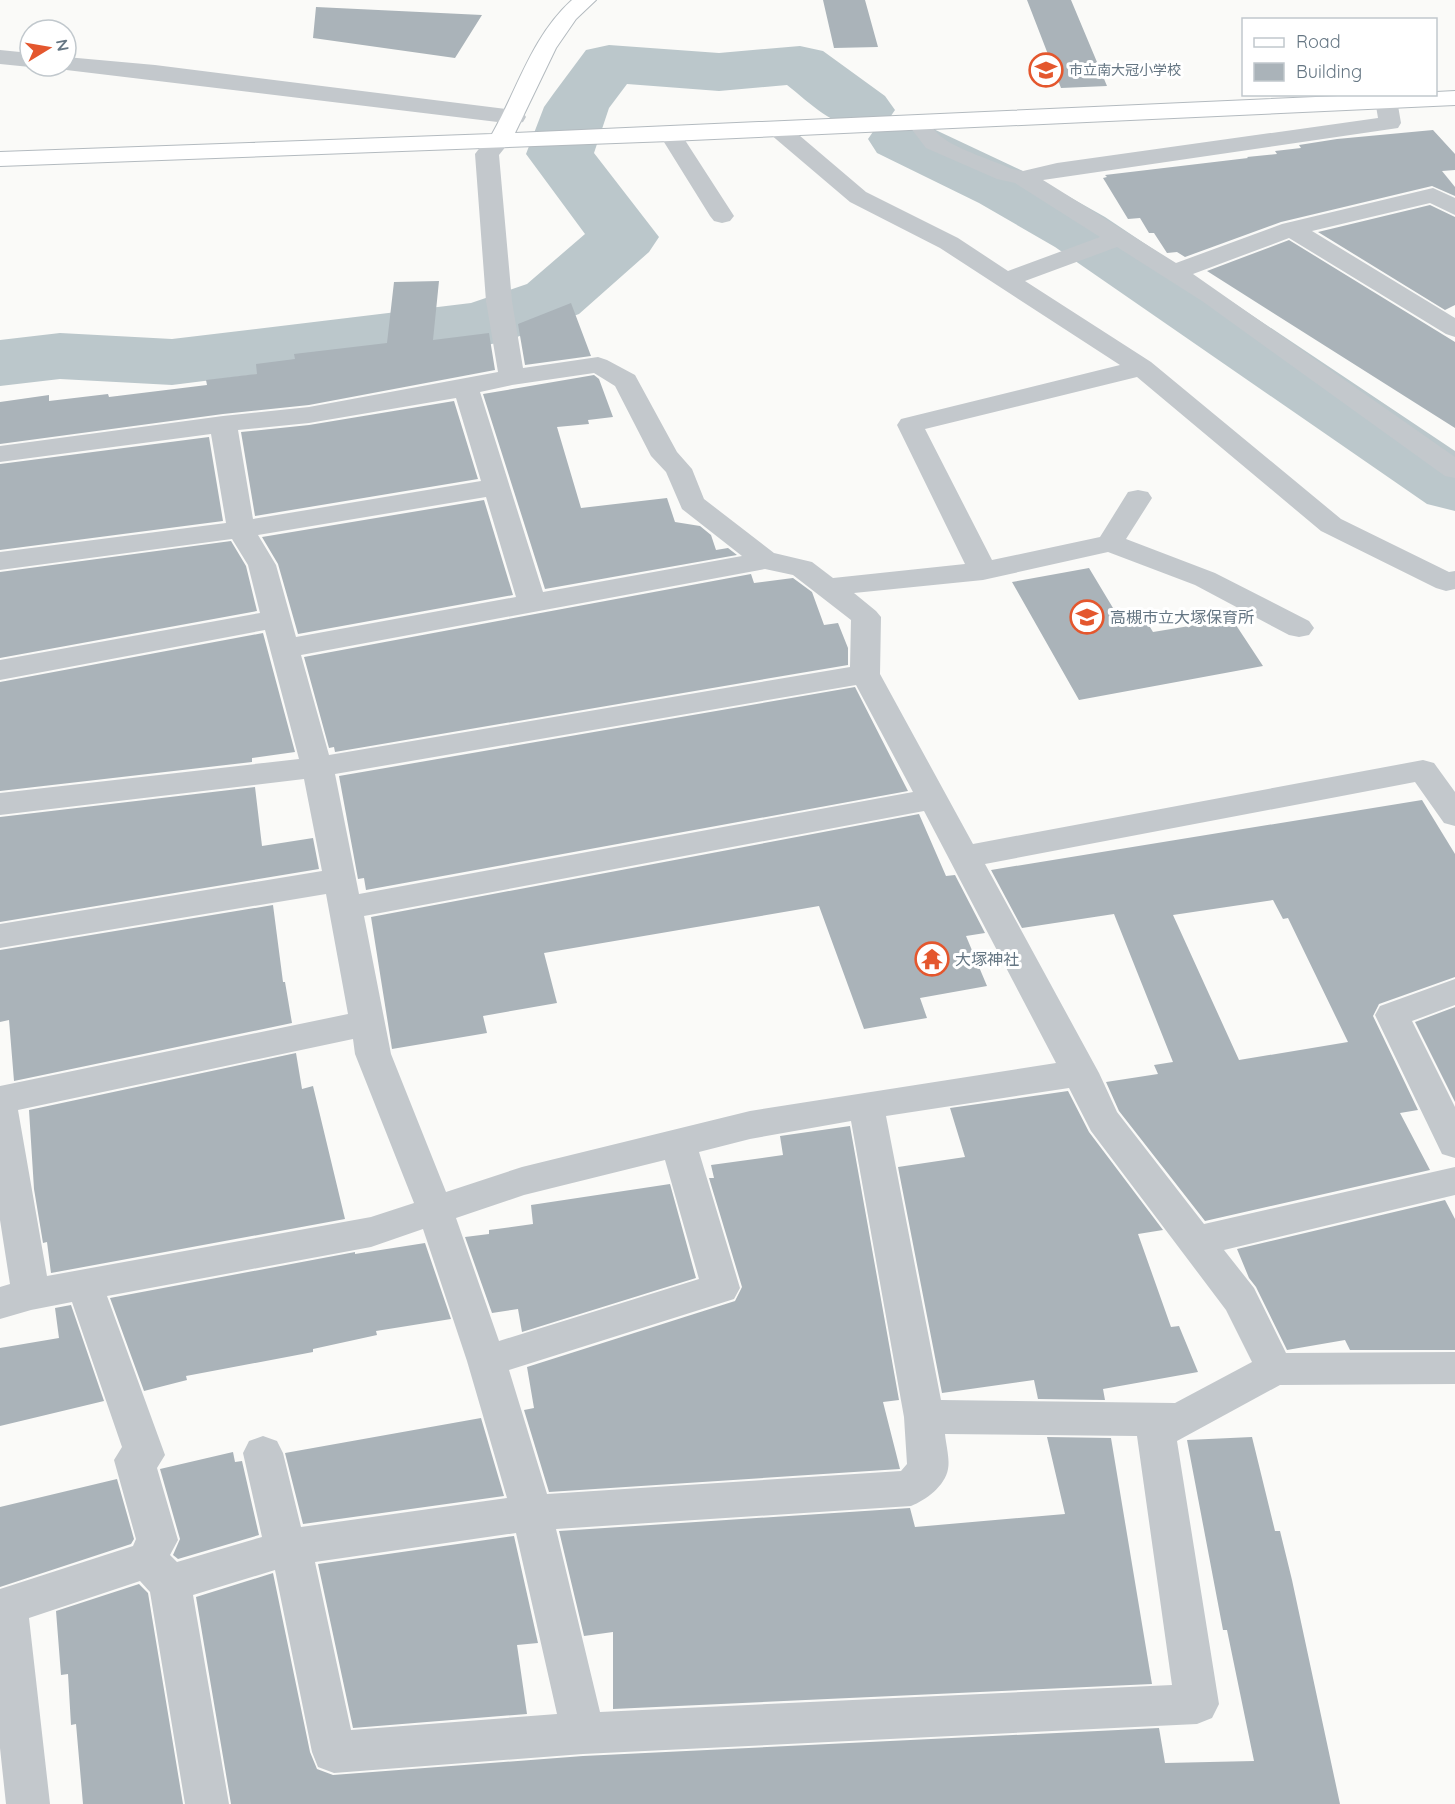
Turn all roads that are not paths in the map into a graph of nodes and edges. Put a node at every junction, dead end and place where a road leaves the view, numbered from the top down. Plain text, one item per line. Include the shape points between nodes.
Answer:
1 (585, 0) edge
2 (0, 57) edge
3 (18, 59) edge
4 (78, 65) edge
5 (1455, 98) edge
6 (1386, 100) junction
7 (515, 117) junction
8 (918, 123) junction
9 (778, 129) junction
10 (670, 134) junction
11 (500, 140) junction
12 (0, 159) edge
13 (1023, 178) junction
14 (1455, 208) edge
15 (722, 216) dead end
16 (1291, 229) junction
17 (1119, 238) junction
18 (1173, 273) junction
19 (1006, 280) junction
20 (1455, 329) edge
21 (1142, 368) junction
22 (512, 377) junction
23 (466, 388) junction
24 (223, 424) junction
25 (0, 454) edge
26 (1455, 470) edge
27 (496, 487) junction
28 (1138, 498) dead end
29 (241, 529) junction
30 (1110, 543) junction
31 (765, 560) junction
32 (0, 561) edge
33 (983, 571) junction
34 (1455, 580) edge
35 (829, 587) junction
36 (532, 603) junction
37 (276, 619) junction
38 (1299, 628) dead end
39 (285, 649) junction
40 (0, 670) edge
41 (865, 674) junction
42 (317, 767) junction
43 (933, 799) junction
44 (0, 804) edge
45 (1455, 815) edge
46 (964, 857) junction
47 (343, 894) junction
48 (0, 936) edge
49 (1455, 992) edge
50 (367, 1023) junction
51 (1081, 1073) junction
52 (0, 1100) edge
53 (866, 1104) junction
54 (0, 1110) edge
55 (678, 1143) junction
56 (1455, 1144) edge
57 (1455, 1181) edge
58 (435, 1210) junction
59 (1196, 1241) junction
60 (85, 1286) junction
61 (16, 1299) edge
62 (487, 1361) junction
63 (1455, 1368) edge
64 (1275, 1369) junction
65 (924, 1417) junction
66 (1178, 1420) junction
67 (263, 1453) dead end
68 (532, 1513) junction
69 (288, 1548) junction
70 (158, 1571) junction
71 (3, 1607) edge
72 (583, 1733) junction
73 (28, 1804) edge
74 (207, 1804) edge

1 - 7 street via 568,13 538,58
2 - 3 street
4 - 7 street
5 - 6 street
6 - 8 street
6 - 13 street via 1390,123
7 - 11 street
8 - 9 street
8 - 13 street via 934,143
9 - 10 street
9 - 19 street via 858,197 949,243
10 - 11 street
10 - 15 street
11 - 12 street
11 - 22 street via 487,154 499,301
13 - 17 street
14 - 16 street via 1433,195
16 - 18 street
16 - 20 street
17 - 18 street
17 - 19 street
18 - 26 street
19 - 21 street
21 - 33 street via 910,425
21 - 34 street via 1331,525 1446,582
22 - 23 street
22 - 31 street via 598,365 626,381 665,456 678,470 692,503
23 - 24 street via 309,415
23 - 27 street
24 - 25 street
24 - 29 street
27 - 29 street
27 - 36 street
28 - 30 street
29 - 32 street
29 - 37 street via 262,565
30 - 33 street
30 - 38 street via 1205,579
31 - 35 street via 802,568
31 - 36 street
33 - 35 street
35 - 41 street via 867,617
36 - 39 street
37 - 39 street
37 - 40 street
39 - 42 street
41 - 42 street
41 - 43 street
42 - 44 street
42 - 47 street
43 - 46 street
43 - 47 street
45 - 46 street via 1423,770
46 - 51 street
47 - 48 street
47 - 50 street
49 - 56 street via 1392,1015
50 - 52 street
50 - 58 street via 373,1054
51 - 53 street
51 - 59 street via 1104,1120
53 - 55 street
53 - 65 street
54 - 61 street
55 - 58 street via 522,1181
55 - 62 street via 721,1288
57 - 59 street
58 - 60 street via 372,1232
58 - 62 street
59 - 64 street via 1240,1299
60 - 61 street
60 - 70 street via 145,1455 134,1460 157,1540
62 - 68 street
63 - 64 street
64 - 66 street
65 - 66 street
65 - 68 street via 928,1469 910,1488
66 - 72 street via 1156,1433 1197,1704
67 - 69 street
68 - 69 street
68 - 72 street
69 - 70 street
69 - 72 street via 334,1752
70 - 71 street
70 - 74 street
71 - 73 street

